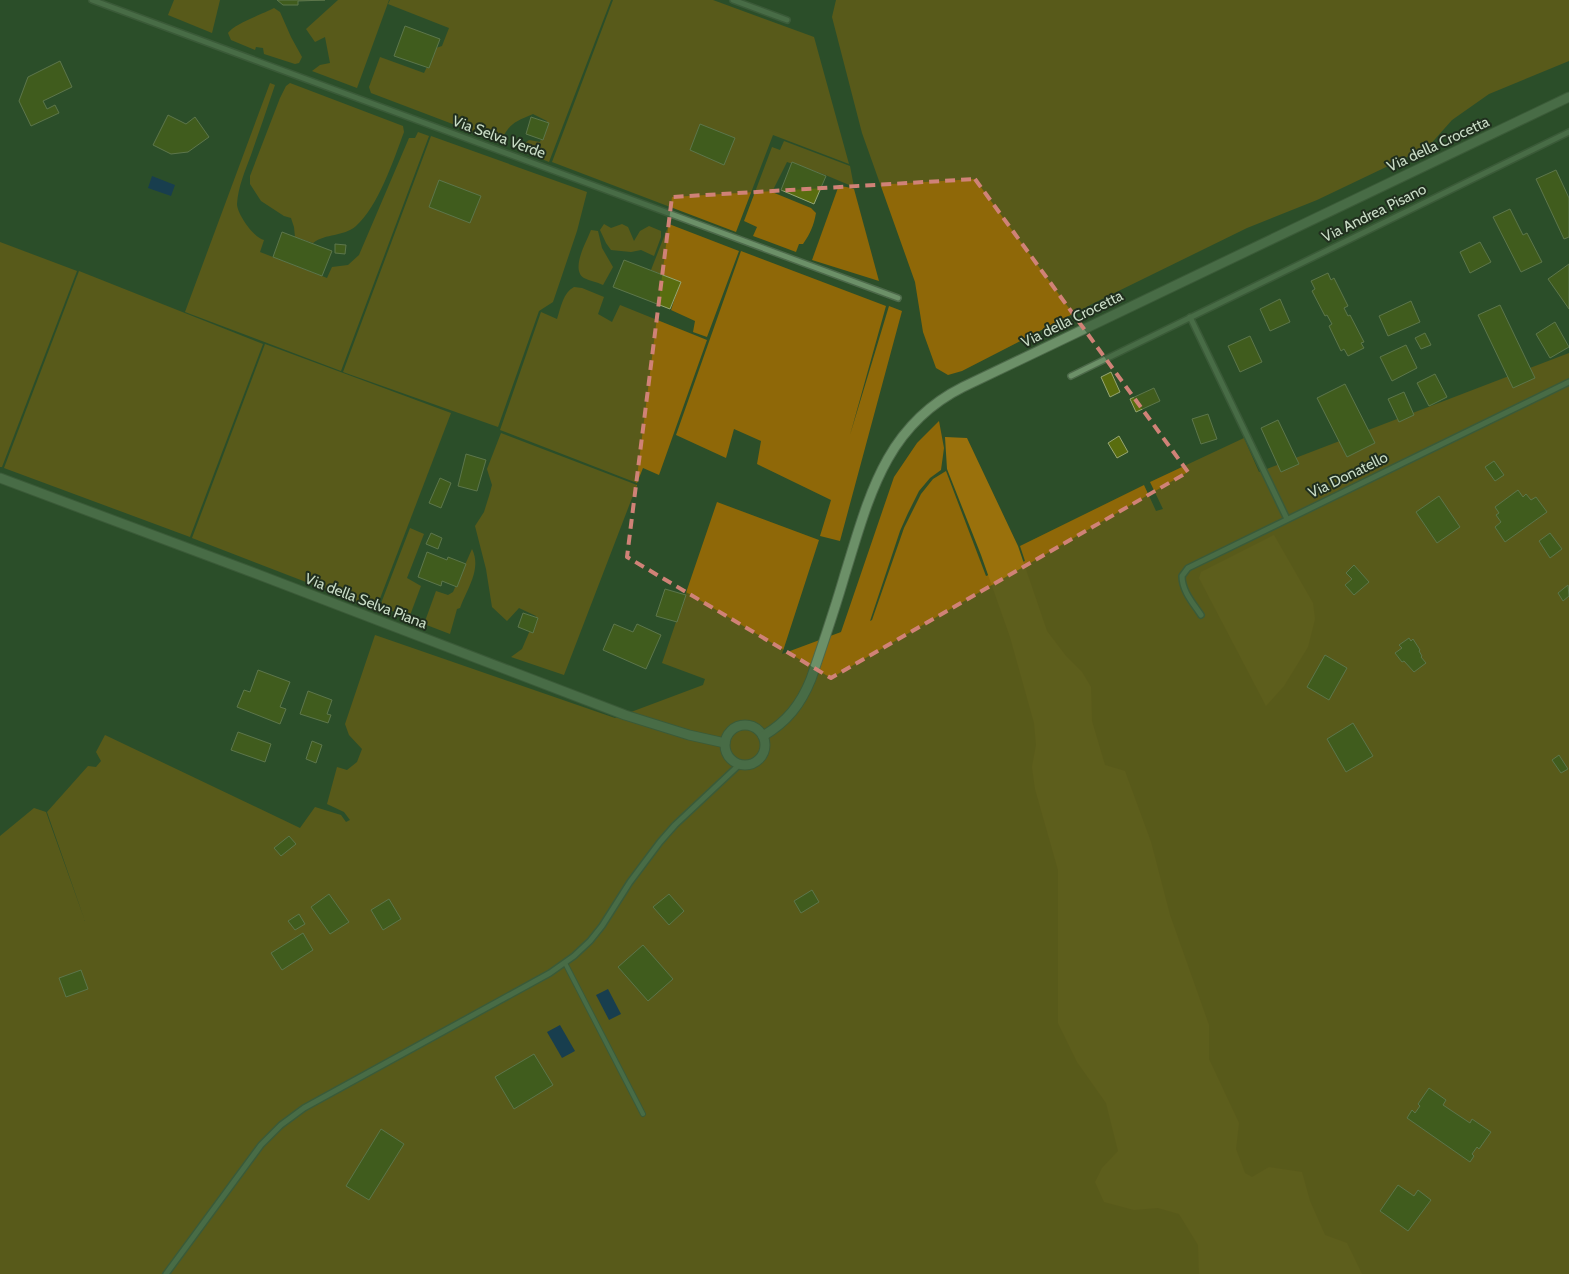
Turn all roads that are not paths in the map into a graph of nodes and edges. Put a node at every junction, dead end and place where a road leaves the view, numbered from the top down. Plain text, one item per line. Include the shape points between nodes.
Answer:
1 (92, 0) edge
2 (733, 0) edge
3 (787, 20) dead end
4 (1569, 97) edge
5 (1569, 132) edge
6 (898, 298) dead end
7 (1190, 317) junction
8 (1070, 376) dead end
9 (1569, 382) edge
10 (0, 478) edge
11 (1287, 519) junction
12 (1201, 615) dead end
13 (763, 736) junction
14 (725, 743) junction
15 (740, 764) junction
16 (565, 963) junction
17 (643, 1114) dead end
18 (166, 1274) edge

1 - 6 street, Via Selva Verde
2 - 3 street
4 - 13 street, Via della Crocetta via 963,387 927,410 893,450 870,494 804,695 786,720
5 - 7 street, Via Andrea Pisano
7 - 8 street, Via Andrea Pisano
7 - 11 street
9 - 11 street, Via Donatello
10 - 14 street, Via della Selva Piana via 625,715
11 - 12 street, Via Donatello via 1184,571 1184,589
13 - 14 street via 754,727 741,725 730,731
13 - 15 street via 762,755 752,763
14 - 15 street via 728,756
15 - 16 street via 667,834 596,933
16 - 17 lane
16 - 18 street via 311,1104 281,1125 256,1152

